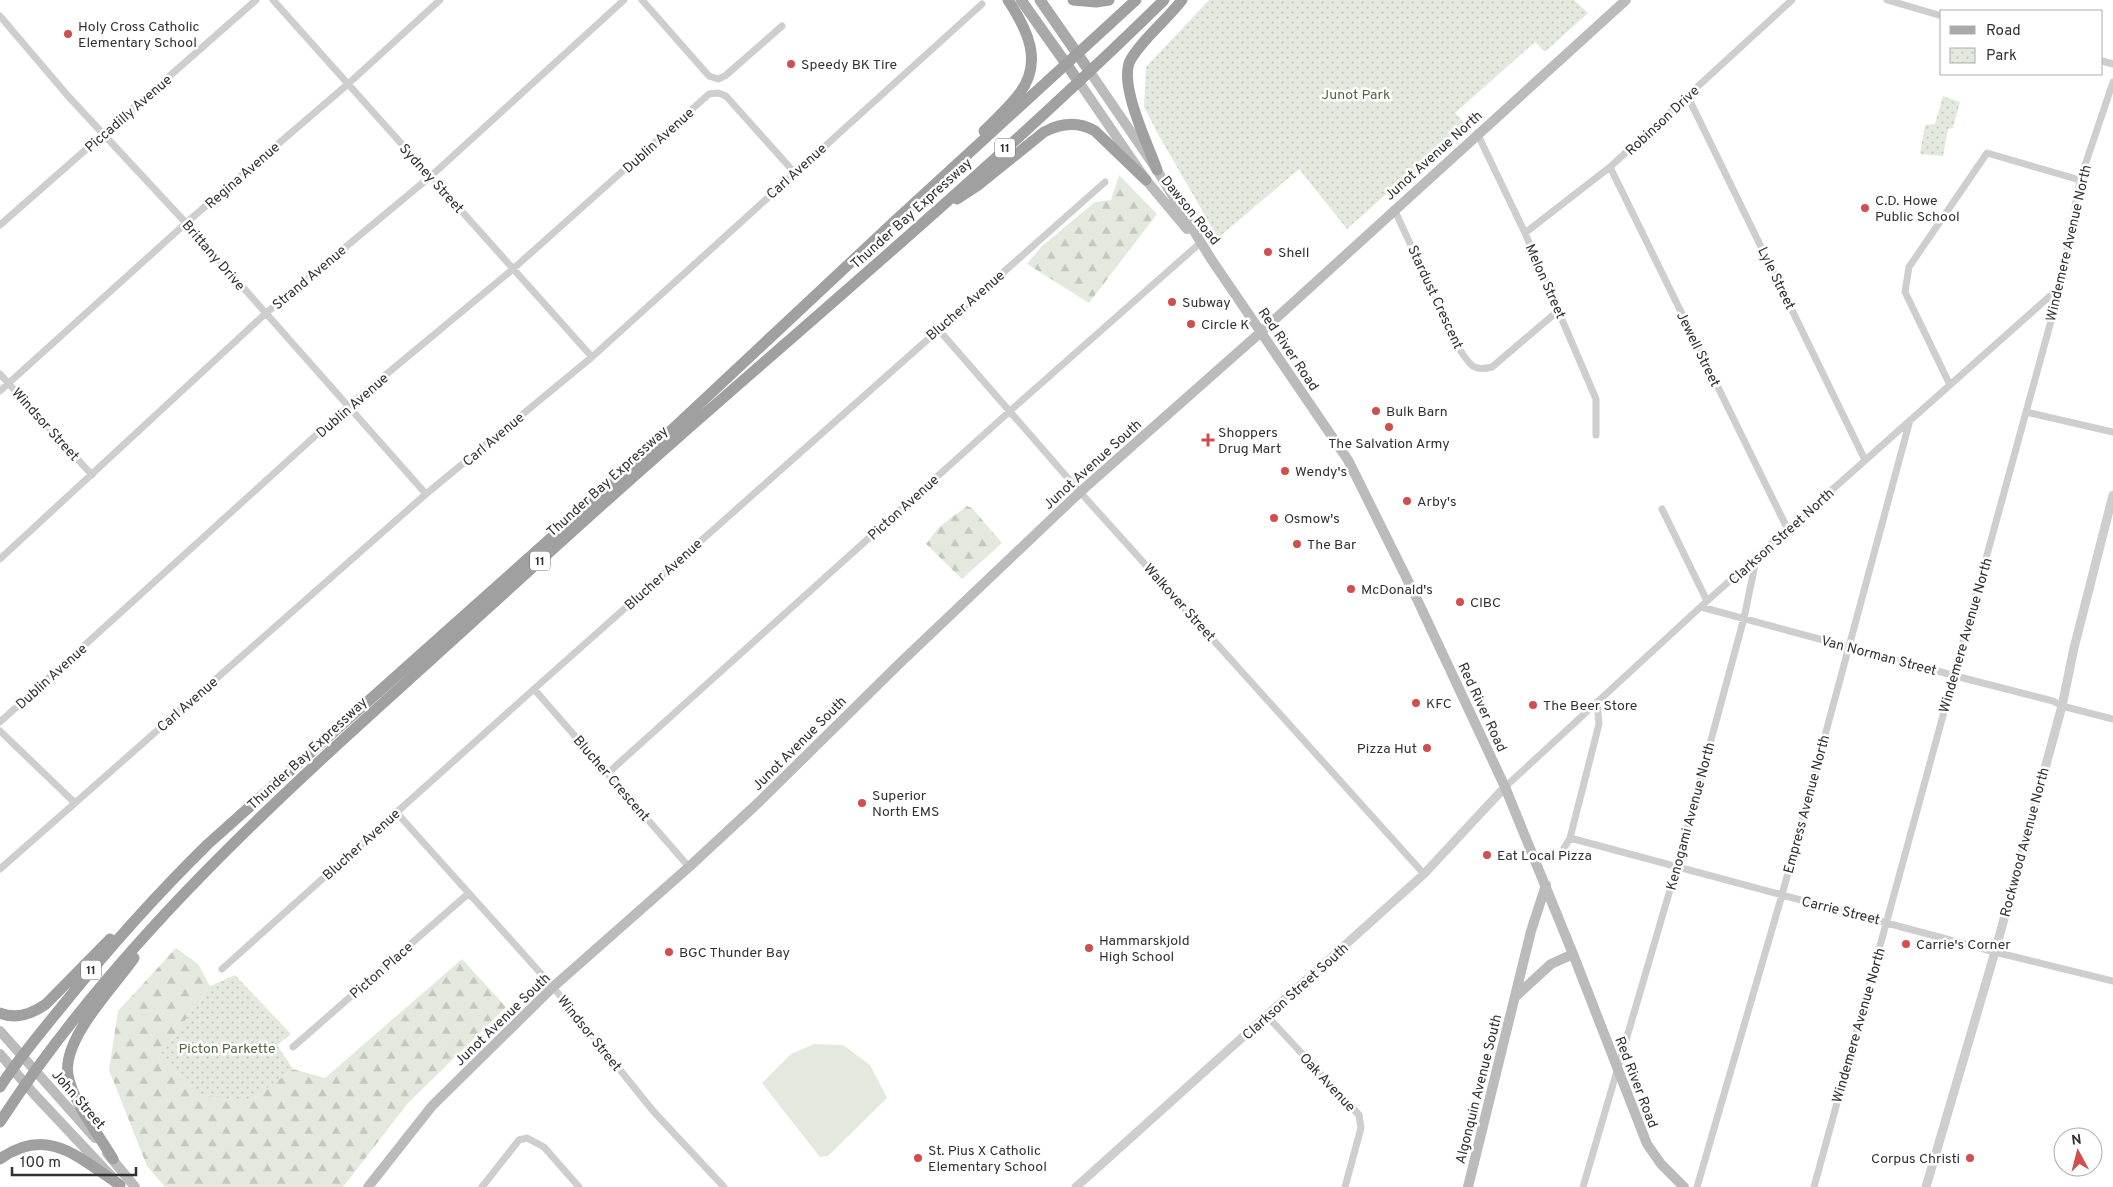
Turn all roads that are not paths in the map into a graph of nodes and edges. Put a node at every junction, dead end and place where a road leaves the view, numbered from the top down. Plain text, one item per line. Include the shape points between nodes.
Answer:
1 (256, 0) edge
2 (273, 0) edge
3 (440, 0) edge
4 (624, 0) edge
5 (642, 0) edge
6 (1008, 0) edge
7 (1021, 0) edge
8 (1040, 0) edge
9 (1073, 0) edge
10 (1108, 0) edge
11 (1136, 0) edge
12 (1164, 0) edge
13 (1182, 0) edge
14 (1626, 0) edge
15 (1792, 0) edge
16 (1887, 0) edge
17 (982, 4) dead end
18 (1940, 15) edge
19 (0, 16) edge
20 (782, 26) dead end
21 (1079, 54) junction
22 (1068, 65) junction
23 (1090, 72) junction
24 (1079, 82) junction
25 (2113, 82) edge
26 (348, 84) junction
27 (1688, 96) junction
28 (1478, 133) junction
29 (104, 135) junction
30 (1610, 167) junction
31 (1157, 170) junction
32 (794, 172) junction
33 (430, 176) junction
34 (1146, 180) junction
35 (2080, 180) junction
36 (1105, 182) dead end
37 (925, 194) junction
38 (1394, 209) junction
39 (932, 215) junction
40 (186, 223) junction
41 (0, 225) edge
42 (1525, 233) junction
43 (1199, 244) junction
44 (1211, 258) junction
45 (513, 269) junction
46 (2060, 288) junction
47 (1559, 310) junction
48 (265, 314) junction
49 (938, 329) junction
50 (1261, 332) junction
51 (592, 357) junction
52 (0, 374) edge
53 (9, 383) junction
54 (1950, 385) junction
55 (0, 391) edge
56 (347, 407) junction
57 (1010, 411) junction
58 (2026, 412) junction
59 (1910, 420) junction
60 (2113, 432) edge
61 (1596, 434) dead end
62 (1865, 460) junction
63 (92, 475) junction
64 (1080, 492) junction
65 (426, 494) junction
66 (2113, 495) edge
67 (1662, 509) dead end
68 (1788, 530) junction
69 (0, 559) edge
70 (1756, 560) junction
71 (1707, 601) junction
72 (1702, 607) junction
73 (1744, 618) junction
74 (1849, 647) junction
75 (1953, 675) junction
76 (534, 689) junction
77 (1597, 702) junction
78 (2062, 706) junction
79 (2113, 719) edge
80 (0, 722) edge
81 (0, 731) edge
82 (608, 773) junction
83 (1505, 787) junction
84 (75, 803) junction
85 (396, 812) junction
86 (1570, 838) junction
87 (1564, 848) dead end
88 (1677, 866) junction
89 (690, 868) junction
90 (0, 869) edge
91 (1424, 874) junction
92 (1546, 885) junction
93 (469, 893) junction
94 (1782, 895) junction
95 (155, 897) junction
96 (160, 920) junction
97 (1887, 922) junction
98 (1995, 952) junction
99 (1573, 954) junction
100 (222, 969) dead end
101 (2113, 982) edge
102 (553, 987) junction
103 (1514, 998) junction
104 (0, 1013) edge
105 (1267, 1016) junction
106 (0, 1031) edge
107 (293, 1048) dead end
108 (0, 1054) edge
109 (23, 1055) junction
110 (13, 1068) junction
111 (35, 1070) junction
112 (1618, 1071) junction
113 (26, 1083) junction
114 (0, 1087) edge
115 (0, 1122) edge
116 (0, 1159) edge
117 (113, 1160) junction
118 (121, 1186) edge
119 (135, 1187) edge
120 (368, 1187) edge
121 (482, 1187) edge
122 (579, 1187) edge
123 (724, 1187) edge
124 (1076, 1187) edge
125 (1345, 1187) edge
126 (1468, 1187) edge
127 (1583, 1187) edge
128 (1684, 1187) edge
129 (1697, 1187) edge
130 (1814, 1187) edge
131 (1926, 1187) edge

1 - 29 street, Piccadilly Avenue
2 - 26 street, Sydney Street
3 - 26 street, Regina Avenue
4 - 33 street, Strand Avenue
5 - 20 street via 710,76 718,79
6 - 37 highway via 1020,17 1031,44 1031,61 1024,85
7 - 22 main road, Dawson Road
8 - 21 main road, Dawson Road
9 - 10 highway
11 - 21 highway, Thunder Bay Expressway / 11
12 - 23 highway, Thunder Bay Expressway / 11
13 - 31 highway via 1137,51 1127,69 1129,94
14 - 28 main road, Junot Avenue North
15 - 27 street, Robinson Drive
16 - 18 street
17 - 32 street, Carl Avenue
19 - 29 street, Brittany Drive
21 - 22 highway, Thunder Bay Expressway / 11
21 - 23 main road, Dawson Road
22 - 24 main road, Dawson Road
22 - 37 highway, Thunder Bay Expressway / 11
23 - 24 highway, Thunder Bay Expressway / 11
23 - 31 main road, Dawson Road
24 - 34 main road, Dawson Road
24 - 39 highway, Thunder Bay Expressway / 11
25 - 35 street, Windemere Avenue North
26 - 33 street, Sydney Street
26 - 40 street, Regina Avenue
27 - 30 street, Robinson Drive
27 - 62 street, Lyle Street
28 - 38 main road, Junot Avenue North
28 - 42 street, Melon Street
29 - 40 street, Brittany Drive
29 - 41 street, Piccadilly Avenue
30 - 42 street, Robinson Drive
30 - 68 street, Jewell Street
31 - 44 main road, Dawson Road
32 - 45 street, Dublin Avenue via 726,96 709,94
32 - 51 street, Carl Avenue
33 - 45 street, Sydney Street
33 - 48 street, Strand Avenue
34 - 39 highway via 1095,131 1073,123 1053,127 1037,136 977,186
34 - 43 main road, Dawson Road
35 - 46 street, Windemere Avenue North
35 - 54 street via 1987,153 1909,266 1905,292
36 - 49 street, Blucher Avenue
37 - 95 highway, Thunder Bay Expressway / 11 via 663,438 222,832
38 - 47 street, Stardust Crescent via 1470,365 1482,370 1492,366
38 - 50 main road, Junot Avenue North
39 - 96 highway, Thunder Bay Expressway / 11 via 656,457 294,784
40 - 48 street, Brittany Drive
40 - 53 street, Regina Avenue
42 - 47 street, Melon Street
43 - 44 main road, Dawson Road
43 - 57 street, Picton Avenue
44 - 50 main road, Red River Road
45 - 51 street, Sydney Street
45 - 56 street, Dublin Avenue
46 - 54 street, Clarkson Street North
46 - 58 street, Windemere Avenue North
47 - 61 street, Melon Street via 1596,399
48 - 56 street, Brittany Drive
48 - 63 street, Strand Avenue
49 - 57 street, Walkover Street
49 - 76 street, Blucher Avenue
50 - 64 main road, Junot Avenue South
50 - 83 main road, Red River Road via 1348,460
51 - 65 street, Carl Avenue
52 - 53 street, Windsor Street
53 - 55 street, Regina Avenue
53 - 63 street, Windsor Street
54 - 59 street, Clarkson Street North
56 - 65 street, Brittany Drive
56 - 80 street, Dublin Avenue
57 - 64 street, Walkover Street
57 - 82 street, Picton Avenue
58 - 60 street
58 - 75 street, Windemere Avenue North
59 - 62 street, Clarkson Street North
59 - 74 street, Empress Avenue North
62 - 68 street, Clarkson Street North
63 - 69 street, Strand Avenue
64 - 89 main road, Junot Avenue South
64 - 91 street, Walkover Street
65 - 84 street, Carl Avenue
66 - 78 street, Rockwood Avenue North
67 - 71 street
68 - 70 street, Clarkson Street North
70 - 71 street, Clarkson Street North
70 - 73 street, Kenogami Avenue North
71 - 72 street, Clarkson Street North
72 - 73 street, Van Norman Street
72 - 77 street, Clarkson Street North
73 - 74 street, Van Norman Street
73 - 88 street, Kenogami Avenue North
74 - 75 street, Van Norman Street
74 - 94 street, Empress Avenue North
75 - 78 street, Van Norman Street
75 - 97 street, Windemere Avenue North
76 - 82 street, Blucher Crescent
76 - 85 street, Blucher Avenue
77 - 83 street, Clarkson Street North
77 - 86 street via 1599,724
78 - 79 street, Van Norman Street
78 - 98 street, Rockwood Avenue North
81 - 84 street
82 - 89 street, Blucher Crescent
83 - 91 street, Clarkson Street South
83 - 92 main road, Red River Road
84 - 90 street, Carl Avenue
85 - 93 street, Windsor Street
85 - 100 street, Blucher Avenue
86 - 87 street
86 - 88 street, Carrie Street
88 - 94 street, Carrie Street
88 - 112 street, Kenogami Avenue North
89 - 102 main road, Junot Avenue South
91 - 105 street, Clarkson Street South
92 - 99 main road, Red River Road
92 - 103 main road, Algonquin Avenue South
93 - 102 street, Windsor Street
93 - 107 street, Picton Place
94 - 97 street, Carrie Street
94 - 129 street, Empress Avenue North
95 - 104 highway via 46,1004 23,1016
95 - 109 highway, Thunder Bay Expressway / 11 via 97,962
96 - 111 highway, Thunder Bay Expressway / 11
96 - 117 highway via 77,1036 67,1059 68,1076 74,1092
97 - 98 street, Carrie Street
97 - 130 street, Windemere Avenue North
98 - 101 street, Carrie Street
98 - 131 street, Rockwood Avenue North
99 - 103 main road, Algonquin Avenue South via 1551,964
99 - 112 main road, Red River Road
102 - 120 main road, Junot Avenue South via 432,1106
102 - 123 street, Windsor Street via 654,1112
103 - 126 main road, Algonquin Avenue South
105 - 124 street, Clarkson Street South
105 - 125 street, Oak Avenue via 1359,1115 1361,1128
106 - 109 main road, John Street
108 - 110 main road, John Street
109 - 110 highway, Thunder Bay Expressway / 11
109 - 111 main road, John Street
110 - 113 main road, John Street
110 - 114 highway, Thunder Bay Expressway / 11
111 - 113 highway, Thunder Bay Expressway / 11
111 - 117 main road, John Street
112 - 127 street, Kenogami Avenue North
112 - 128 main road, Red River Road via 1647,1144
113 - 115 highway, Thunder Bay Expressway / 11
113 - 118 main road, John Street
116 - 118 highway via 32,1144 58,1146
117 - 119 main road, John Street
121 - 122 street via 519,1140 527,1138 544,1147

